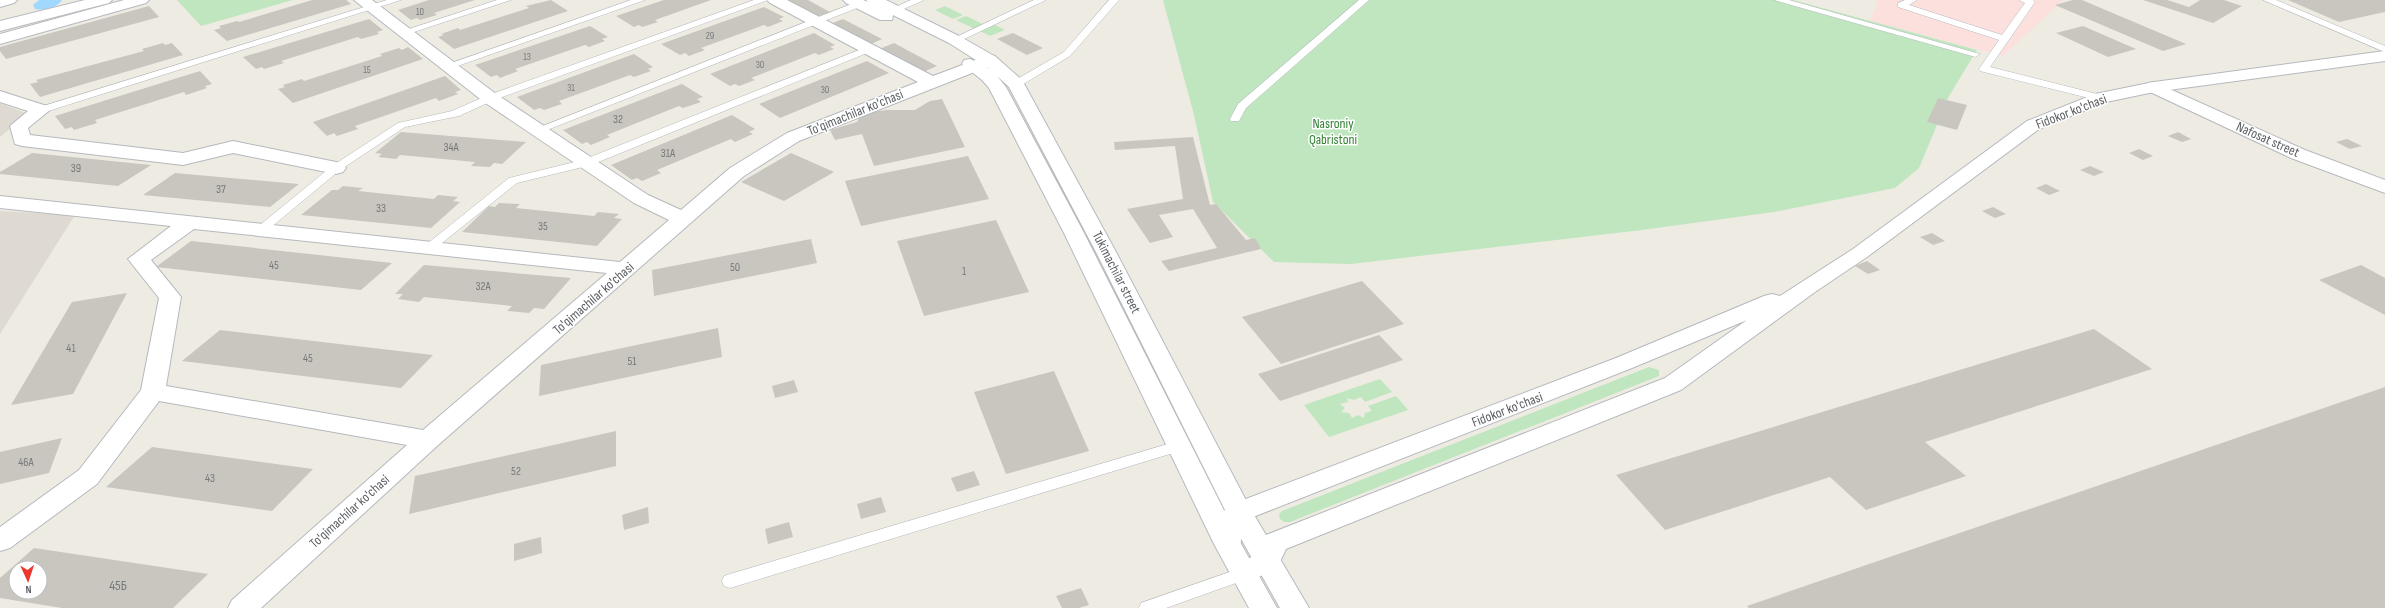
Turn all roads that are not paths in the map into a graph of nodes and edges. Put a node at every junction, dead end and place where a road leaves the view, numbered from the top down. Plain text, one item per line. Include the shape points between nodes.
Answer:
1 (9, 0) edge
2 (72, 0) edge
3 (104, 0) edge
4 (141, 0) edge
5 (396, 0) edge
6 (506, 0) edge
7 (640, 0) edge
8 (763, 0) edge
9 (775, 0) edge
10 (919, 0) edge
11 (1041, 0) edge
12 (1114, 0) edge
13 (1364, 0) edge
14 (1779, 0) edge
15 (1912, 0) edge
16 (2024, 0) edge
17 (2268, 0) edge
18 (861, 1) edge
19 (0, 2) edge
20 (367, 4) edge
21 (894, 10) junction
22 (0, 16) edge
23 (816, 21) junction
24 (0, 26) edge
25 (405, 32) junction
26 (0, 39) edge
27 (2004, 39) junction
28 (955, 40) junction
29 (869, 49) junction
30 (2385, 49) edge
31 (1975, 54) dead end
32 (2385, 56) edge
33 (981, 63) junction
34 (448, 66) junction
35 (932, 82) junction
36 (1016, 84) junction
37 (2154, 87) junction
38 (0, 96) edge
39 (490, 98) junction
40 (2101, 98) junction
41 (41, 110) junction
42 (1236, 118) dead end
43 (538, 130) junction
44 (587, 163) junction
45 (336, 168) junction
46 (2385, 187) edge
47 (0, 202) edge
48 (683, 219) junction
49 (190, 222) junction
50 (260, 230) junction
51 (428, 248) junction
52 (626, 269) junction
53 (1807, 287) junction
54 (153, 392) junction
55 (428, 440) junction
56 (1178, 446) junction
57 (1239, 512) junction
58 (0, 541) edge
59 (1228, 544) junction
60 (1267, 560) junction
61 (1244, 573) junction
62 (730, 581) dead end
63 (242, 608) edge
64 (1147, 608) edge
65 (1264, 608) edge
66 (1295, 608) edge

1 - 19 street
2 - 22 street
3 - 24 street
4 - 26 street
5 - 20 lane
6 - 25 lane
7 - 34 lane
8 - 39 lane
9 - 23 street
10 - 21 lane
11 - 28 lane
12 - 36 lane via 1067,54
13 - 42 lane via 1242,106
14 - 31 lane
15 - 27 lane via 1901,5
16 - 27 lane via 2030,2
17 - 30 lane
18 - 21 street, Tukimachilar street
18 - 23 lane
18 - 33 street, Tukimachilar street
20 - 25 street
20 - 41 lane
21 - 28 street, Tukimachilar street
23 - 29 street
23 - 43 lane
25 - 34 street
27 - 40 lane via 1984,70
28 - 33 street, Tukimachilar street
29 - 35 street
29 - 44 lane
32 - 37 street, Fidokor ko'chasi
33 - 35 street, To'qimachilar ko'chasi
33 - 36 street, Tukimachilar street via 1006,72
33 - 56 street, Tukimachilar street via 997,87 1074,233
34 - 39 street
35 - 48 street, To'qimachilar ko'chasi via 793,137 737,172
36 - 57 street, Tukimachilar street via 1106,252
37 - 40 street, Fidokor ko'chasi
37 - 46 street, Nafosat street via 2298,154
38 - 41 street
39 - 43 street
39 - 45 lane via 456,114 402,125
40 - 53 street, Fidokor ko'chasi via 2033,125 1860,253
41 - 45 street via 19,126 22,140 183,159 234,147
43 - 44 street
44 - 48 street via 641,199
44 - 51 lane via 513,180
45 - 50 lane
47 - 49 street
48 - 52 street, To'qimachilar ko'chasi
49 - 50 street
49 - 54 street via 139,259 170,297
50 - 51 street
51 - 52 street
52 - 55 street, To'qimachilar ko'chasi
53 - 57 street, Fidokor ko'chasi via 1624,363
53 - 60 street, Fidokor ko'chasi via 1673,384 1276,542 1270,548
54 - 55 street
54 - 58 street via 88,477
55 - 63 street, To'qimachilar ko'chasi
56 - 59 street, Tukimachilar street
56 - 62 lane
57 - 59 street via 1230,522
57 - 60 street, Tukimachilar street
59 - 61 street, Tukimachilar street
60 - 61 street
60 - 66 street, Tukimachilar street
61 - 64 lane
61 - 65 street, Tukimachilar street

